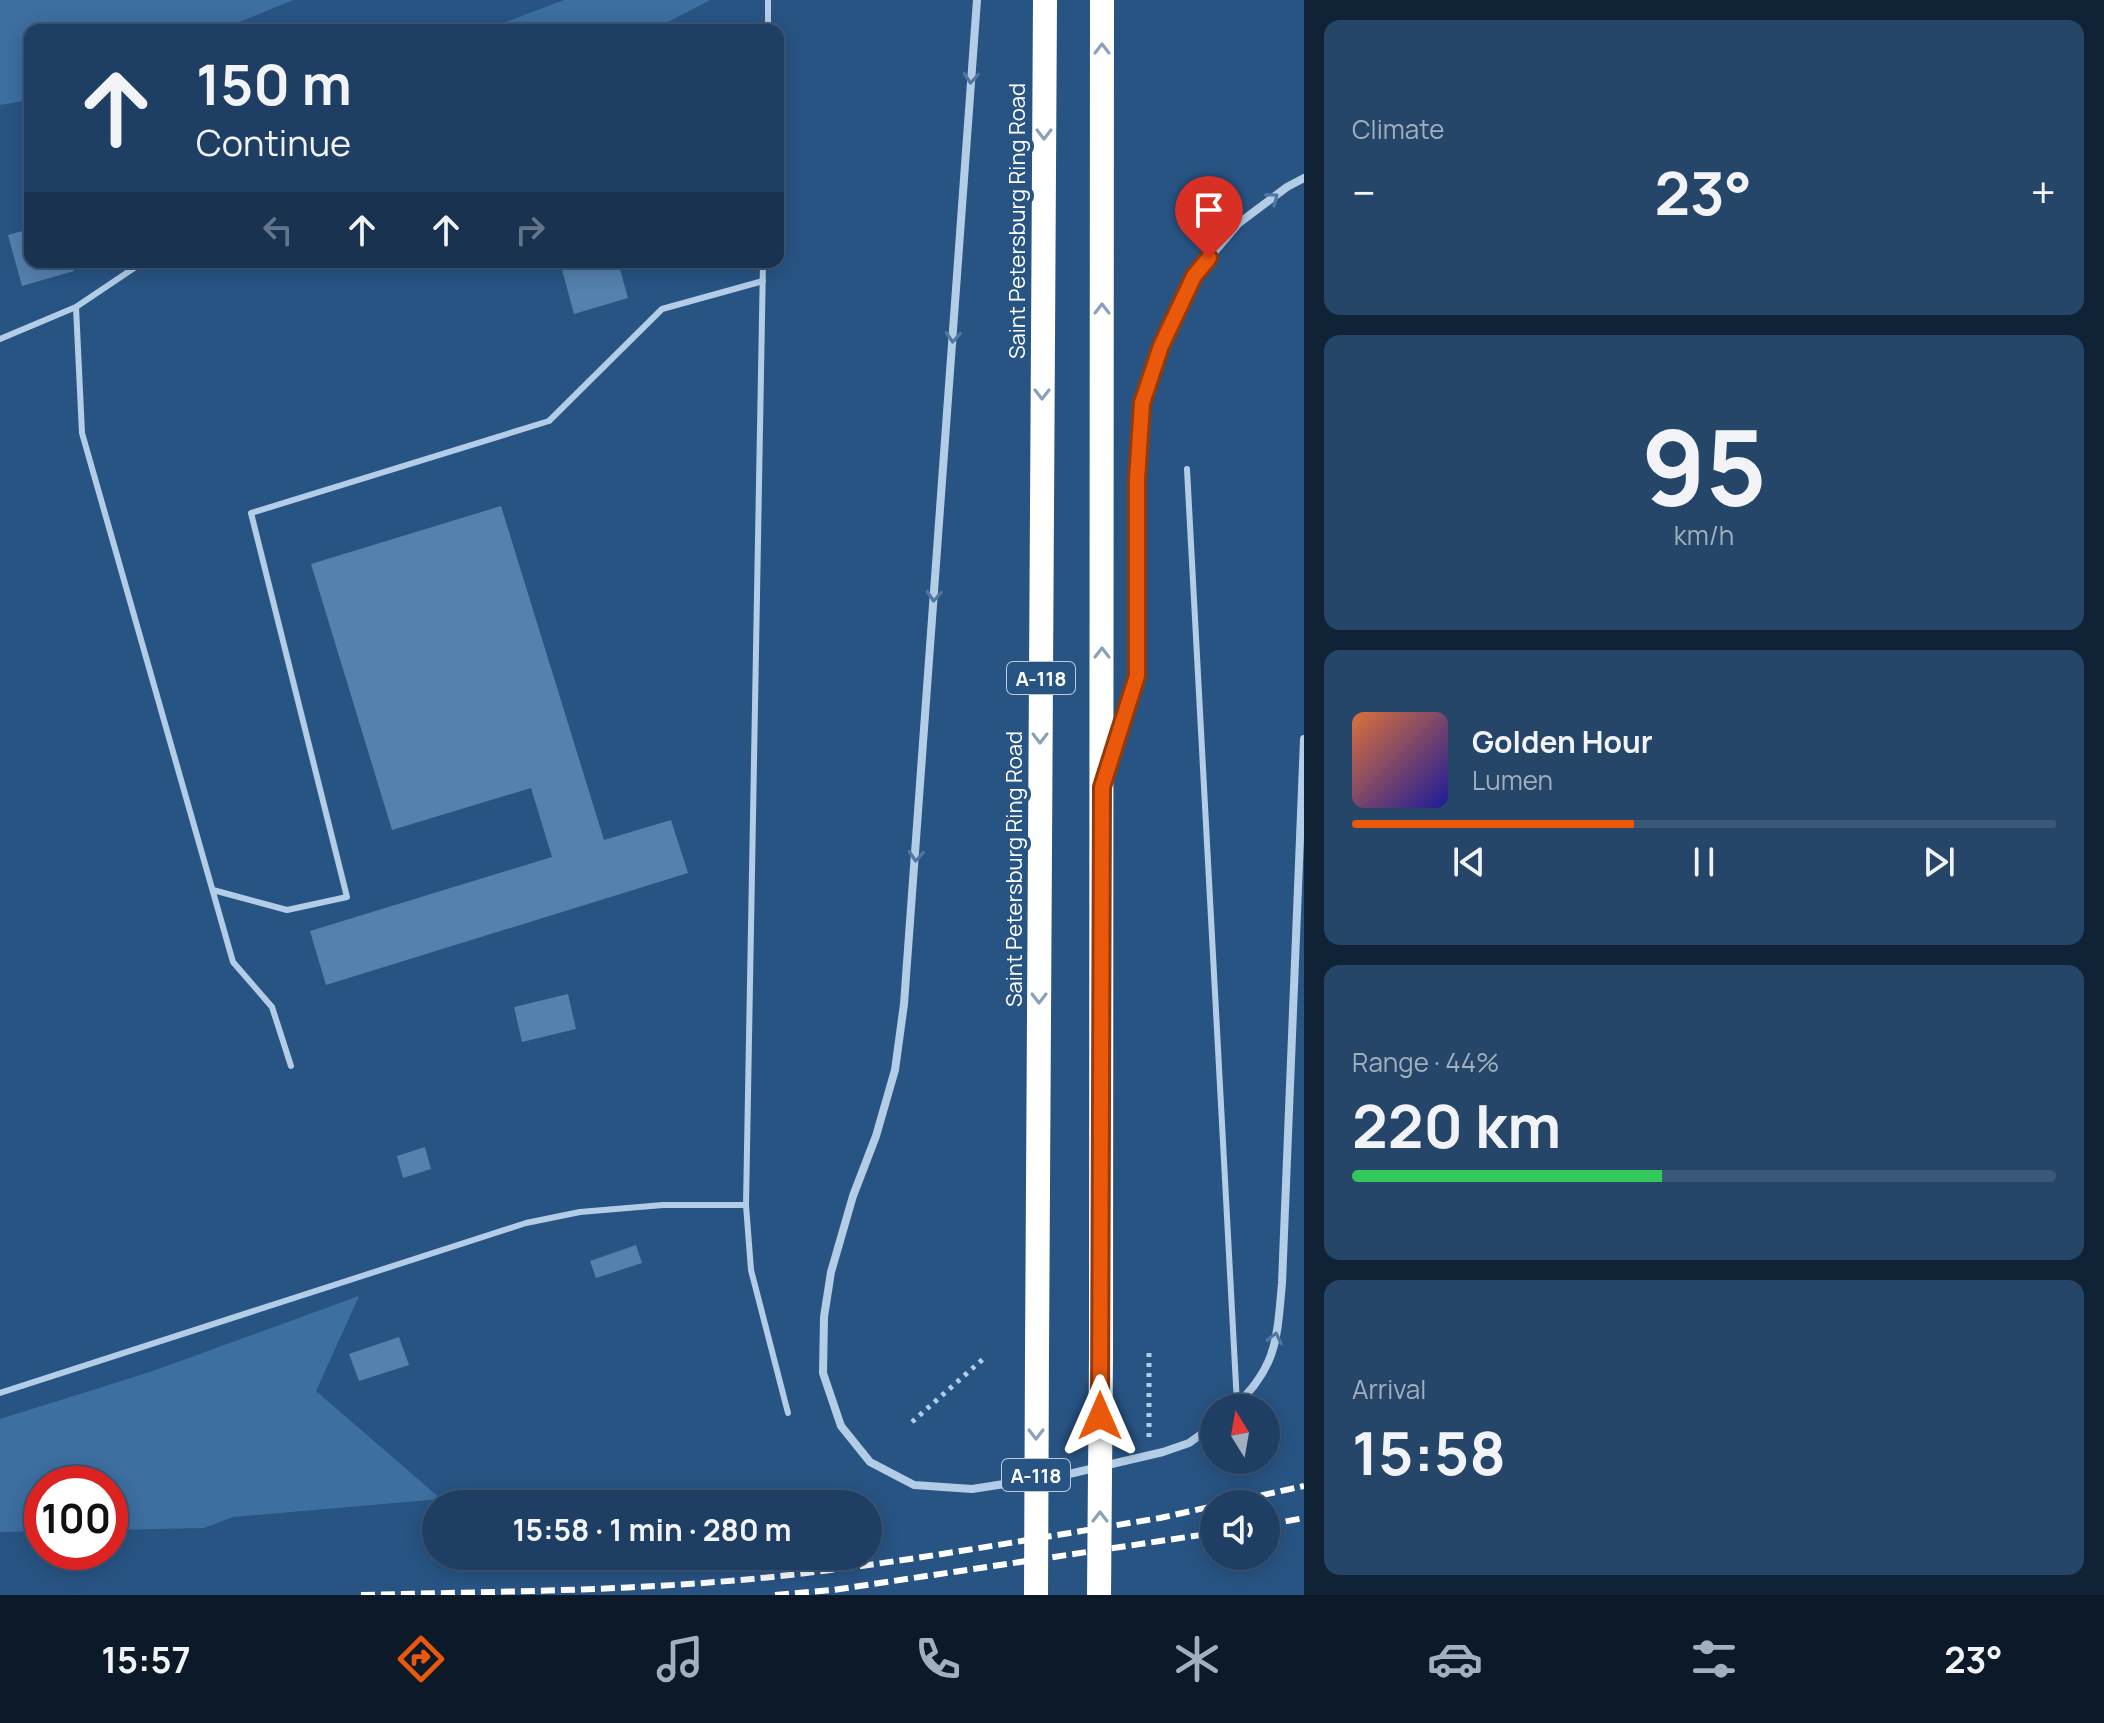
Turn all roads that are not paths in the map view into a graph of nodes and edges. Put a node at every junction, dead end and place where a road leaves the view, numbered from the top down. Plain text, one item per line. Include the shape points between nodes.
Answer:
1 (768, 0) edge
2 (977, 0) edge
3 (1045, 0) edge
4 (1102, 0) edge
5 (768, 24) edge
6 (1304, 178) edge
7 (134, 268) edge
8 (763, 268) edge
9 (763, 281) junction
10 (76, 307) junction
11 (0, 339) edge
12 (1187, 469) dead end
13 (1304, 739) edge
14 (1102, 787) junction
15 (213, 890) junction
16 (291, 1066) dead end
17 (746, 1205) junction
18 (0, 1393) edge
19 (1234, 1394) edge
20 (1246, 1394) edge
21 (788, 1413) dead end
22 (1200, 1435) edge
23 (1036, 1595) edge
24 (1099, 1595) edge

1 - 5 lane
2 -> 22 street via 904,1004 895,1070 831,1272 823,1373 841,1426 870,1462 914,1485 972,1489 1069,1474 1163,1452
3 -> 23 highway, Saint Petersburg Ring Road / А-118, bridge
14 -> 4 highway, А-118
14 -> 6 street via 1137,676 1142,403 1161,346 1194,276 1239,223
7 - 10 lane
8 - 9 lane
9 - 15 lane via 662,309 549,421 251,513 347,897 287,910
9 - 17 lane
10 - 11 lane
10 - 15 lane via 82,433
12 - 19 lane
20 -> 13 street via 1263,1375 1277,1339 1282,1283
24 -> 14 highway, А-118, bridge
15 - 16 lane via 233,962 272,1007
17 - 18 lane via 593,1210 526,1223
17 - 21 lane via 751,1270

